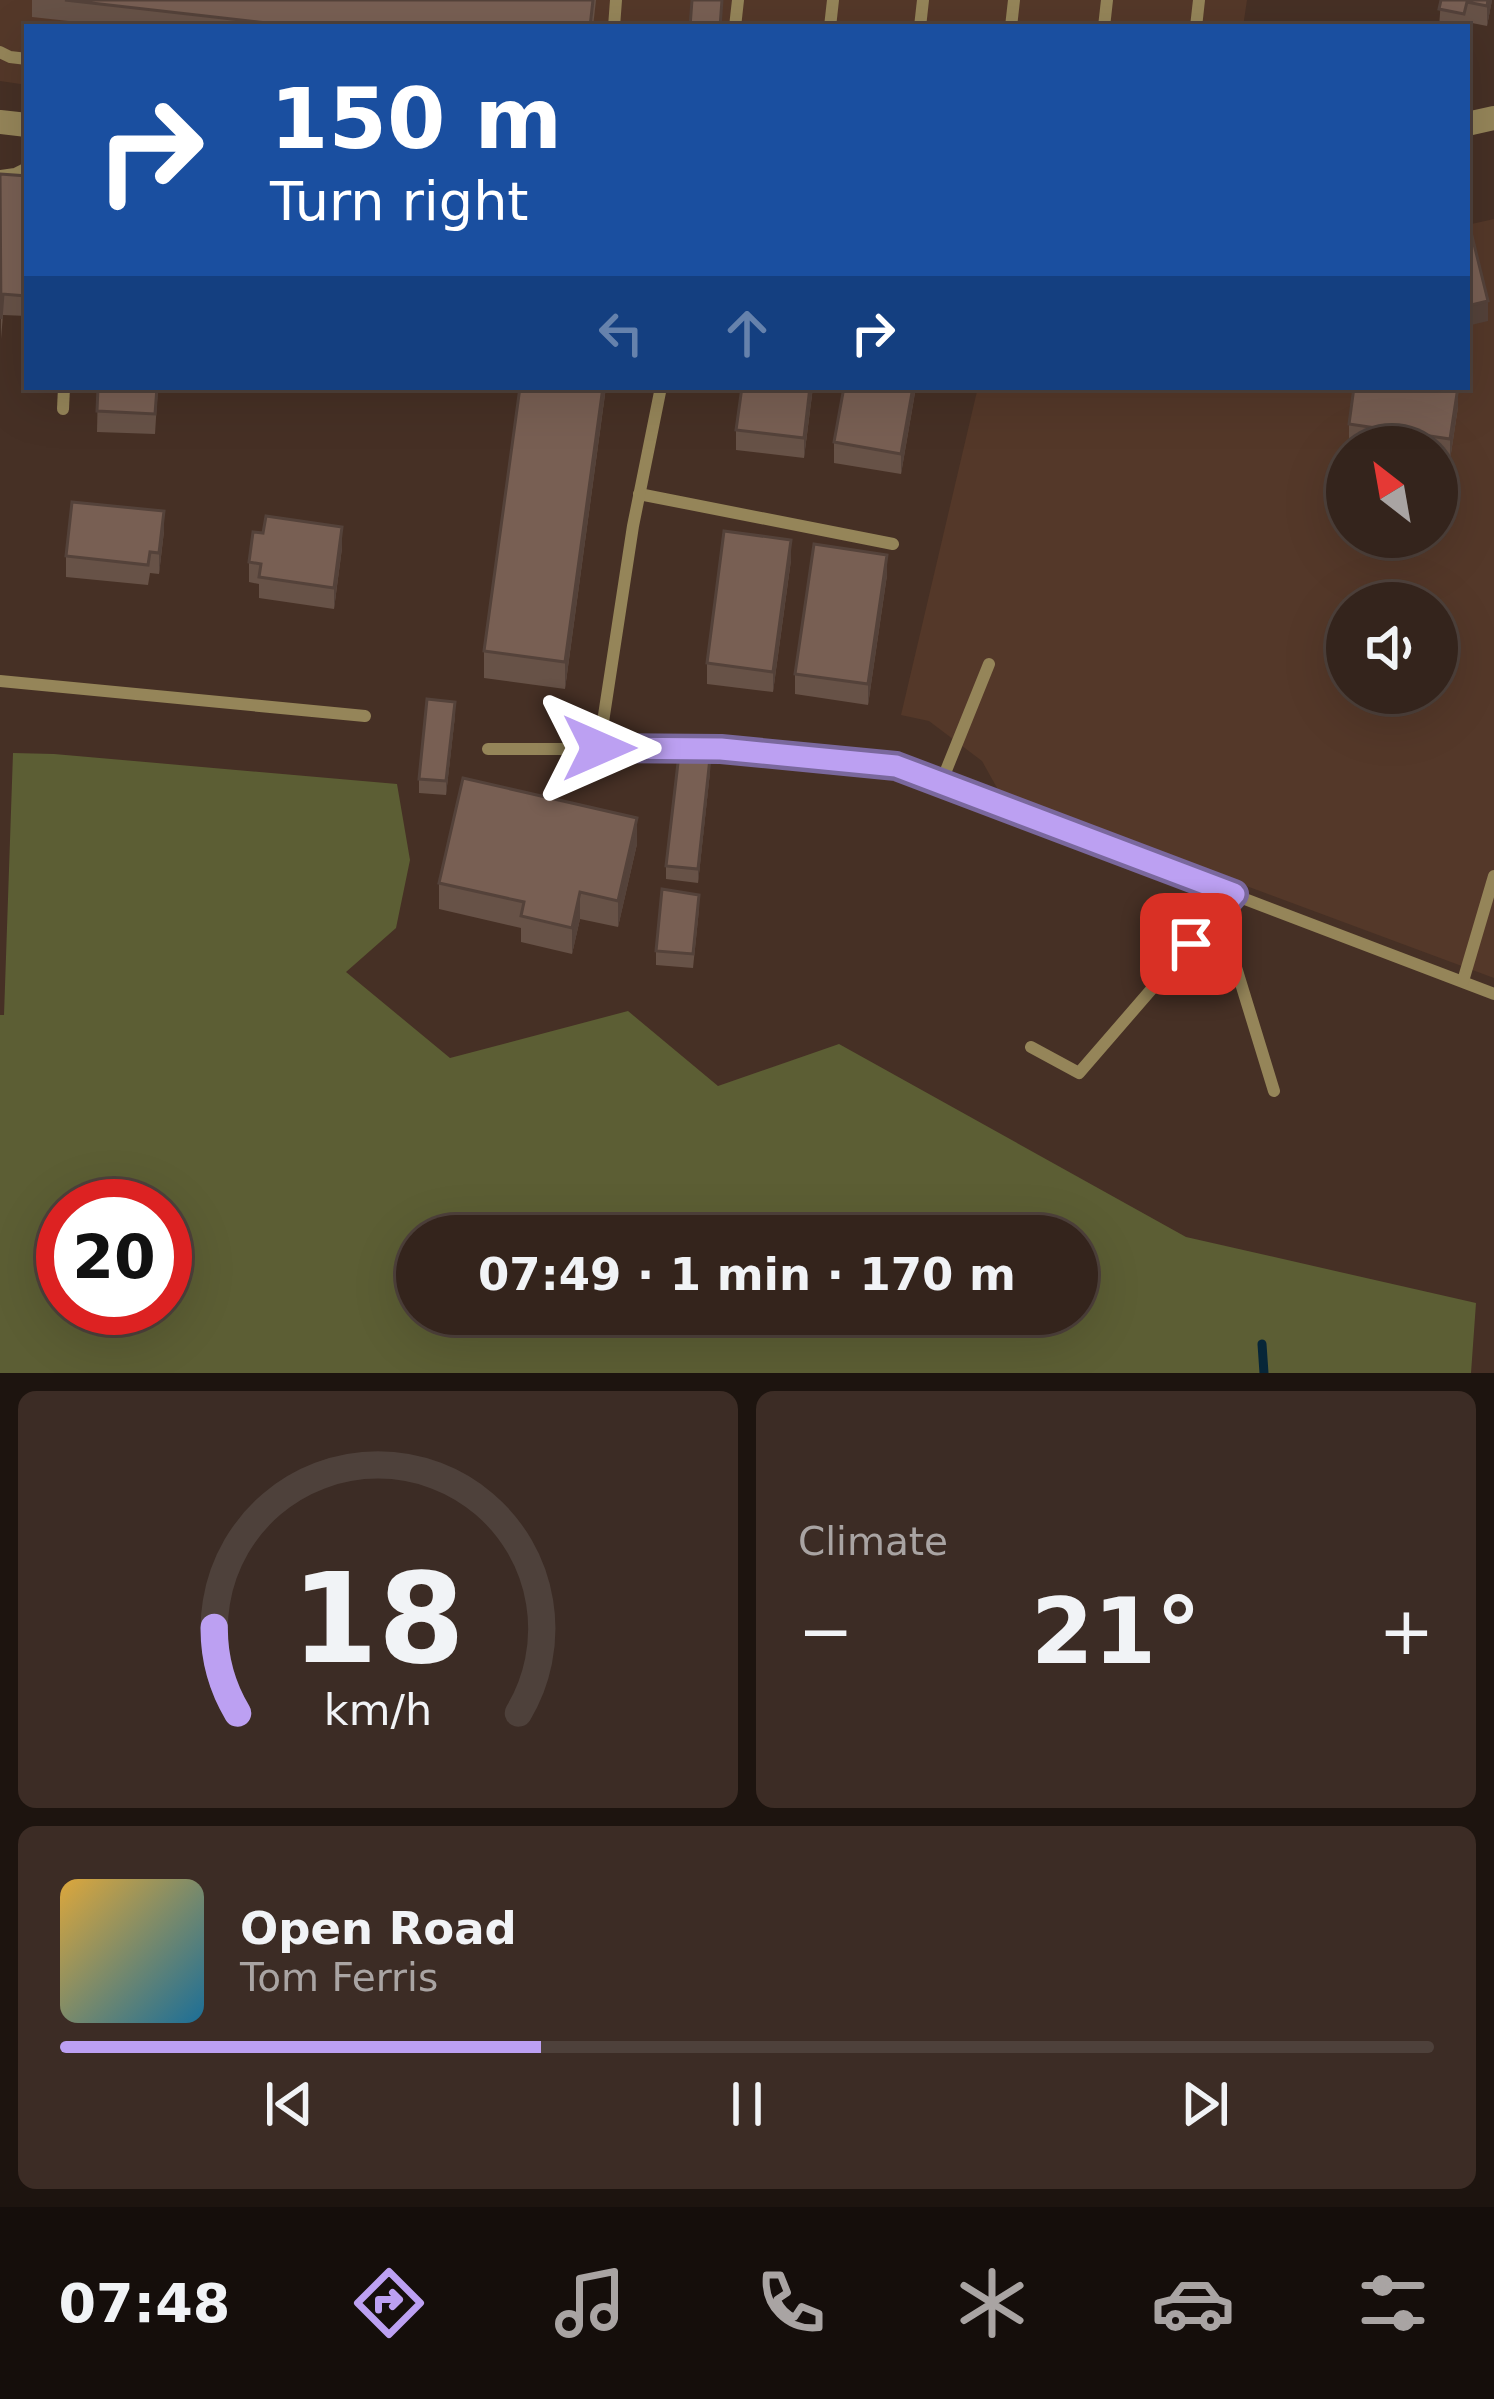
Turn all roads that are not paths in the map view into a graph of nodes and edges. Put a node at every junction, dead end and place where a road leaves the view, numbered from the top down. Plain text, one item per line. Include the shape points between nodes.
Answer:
1 (64, 390) edge
2 (660, 390) edge
3 (63, 409) dead end
4 (639, 494) junction
5 (893, 544) dead end
6 (989, 664) dead end
7 (0, 681) edge
8 (364, 716) dead end
9 (599, 748) junction
10 (488, 749) dead end
11 (941, 783) junction
12 (1494, 876) edge
13 (1234, 894) junction
14 (1219, 912) junction
15 (1463, 981) junction
16 (1494, 994) edge
17 (1031, 1047) dead end
18 (1274, 1090) dead end

1 - 3 lane
2 - 4 lane
4 - 5 lane
4 - 9 lane
6 - 11 lane
7 - 8 lane
9 - 10 lane
9 - 11 lane via 721,749 896,766
11 - 13 lane
12 - 15 lane
13 - 14 lane
13 - 15 lane
14 - 17 lane via 1079,1073
14 - 18 lane
15 - 16 lane

